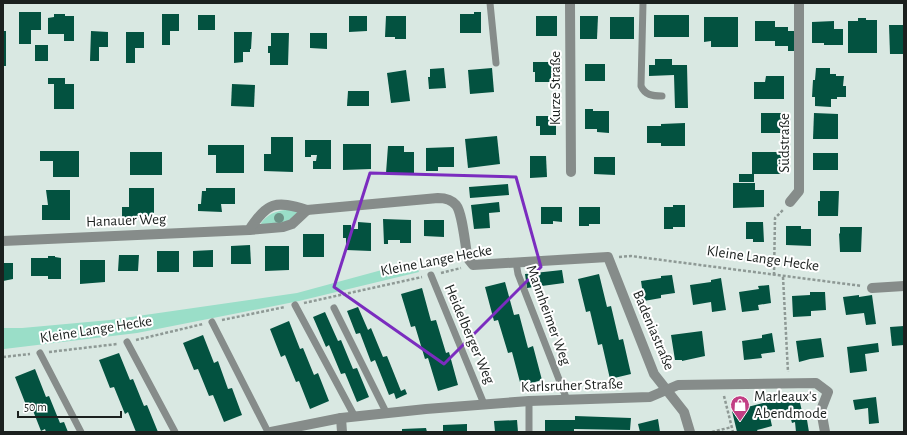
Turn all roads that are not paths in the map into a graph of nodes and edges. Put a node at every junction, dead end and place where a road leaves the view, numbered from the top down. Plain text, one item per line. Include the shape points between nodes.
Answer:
1 (490, 3) edge
2 (570, 3) edge
3 (643, 3) edge
4 (799, 3) edge
5 (496, 63) dead end
6 (662, 96) dead end
7 (571, 172) dead end
8 (790, 202) road end
9 (307, 210) junction
10 (249, 230) junction
11 (3, 241) edge
12 (608, 257) joint
13 (516, 262) junction
14 (431, 275) road end
15 (904, 286) edge
16 (872, 288) road end
17 (295, 305) road end
18 (334, 308) dead end
19 (212, 322) road end
20 (127, 342) road end
21 (40, 353) road end
22 (666, 390) junction
23 (567, 400) junction
24 (529, 401) junction
25 (484, 404) junction
26 (387, 414) junction
27 (355, 417) junction
28 (341, 418) junction
29 (81, 432) edge
30 (175, 432) edge
31 (269, 432) edge
32 (342, 432) edge
33 (529, 432) edge
34 (690, 432) edge
35 (825, 432) edge

1 - 5 lane
2 - 7 street, Kurze Straße
3 - 6 lane via 641,86 650,95
4 - 8 street, Südstraße via 799,191
9 - 10 street, Hanauer Weg via 292,224
9 - 10 street via 287,204 269,207
9 - 13 street, Kleine Lange Hecke via 445,198 459,209 467,254 473,265
10 - 11 street, Hanauer Weg
12 - 13 street, Kleine Lange Hecke
12 - 22 street, Badeniastraße via 654,374
13 - 23 lane, Mannheimer Weg via 518,274
14 - 25 lane, Heidelberger Weg
15 - 16 street
17 - 27 lane
18 - 26 lane
19 - 31 lane
20 - 30 lane
21 - 29 lane
22 - 23 street, Karlsruher Straße via 650,397
22 - 34 street, Badeniastraße via 684,412
22 - 35 street, Karlsruher Straße via 678,384 816,383 828,392 821,410
23 - 24 street, Karlsruher Straße
24 - 25 street, Karlsruher Straße
24 - 33 lane
25 - 26 street, Karlsruher Straße
26 - 27 street, Karlsruher Straße
27 - 28 street, Karlsruher Straße
28 - 31 street, Karlsruher Straße
28 - 32 street

